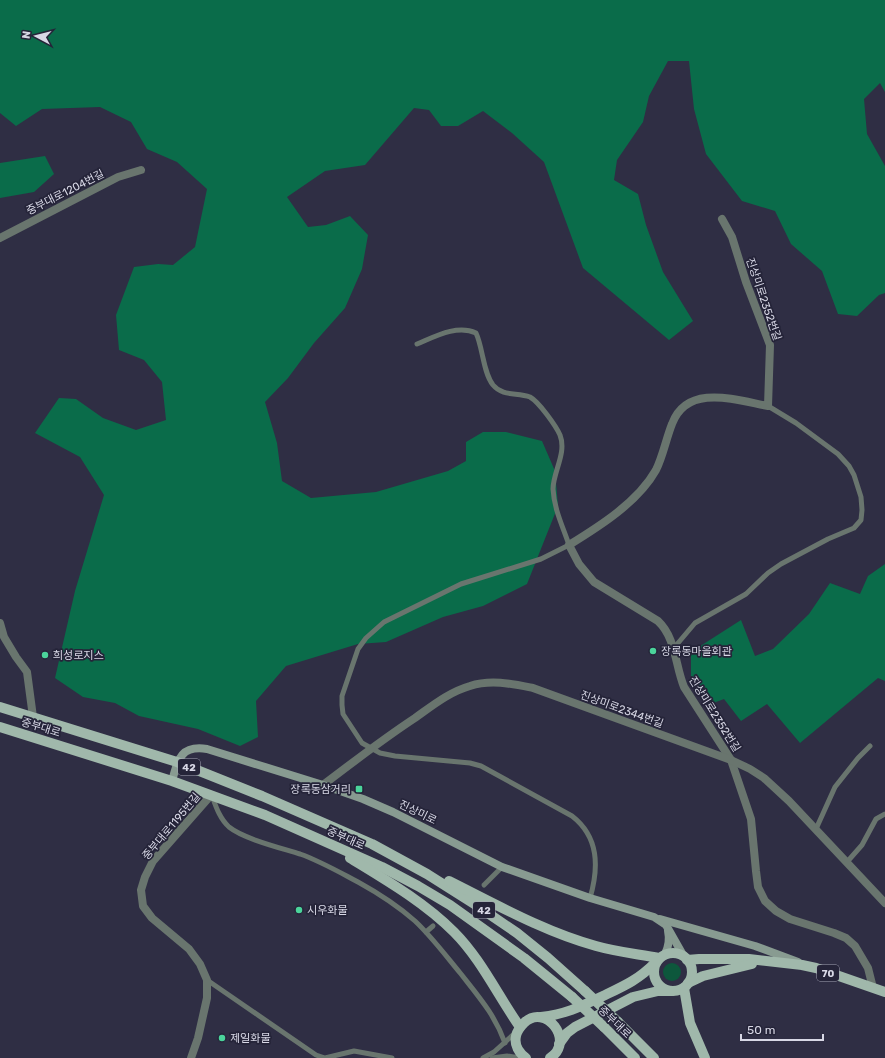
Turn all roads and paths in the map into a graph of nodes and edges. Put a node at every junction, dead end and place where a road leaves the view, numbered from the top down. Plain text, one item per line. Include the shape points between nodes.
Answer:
1 (141, 170) dead end
2 (722, 218) dead end
3 (0, 238) edge
4 (417, 344) dead end
5 (768, 406) junction
6 (569, 545) junction
7 (0, 623) edge
8 (673, 649) junction
9 (0, 706) edge
10 (33, 717) junction
11 (0, 727) edge
12 (870, 746) dead end
13 (371, 748) junction
14 (731, 760) junction
15 (177, 762) junction
16 (172, 781) junction
17 (323, 785) junction
18 (211, 795) junction
19 (885, 814) edge
20 (816, 829) junction
21 (314, 836) junction
22 (372, 844) junction
23 (847, 862) junction
24 (502, 867) junction
25 (484, 885) dead end
26 (590, 898) junction
27 (885, 903) edge
28 (654, 917) junction
29 (666, 925) junction
30 (433, 926) dead end
31 (426, 932) junction
32 (660, 958) junction
33 (685, 958) junction
34 (770, 962) junction
35 (816, 968) junction
36 (207, 980) junction
37 (686, 986) junction
38 (873, 988) junction
39 (672, 991) junction
40 (885, 992) edge
41 (541, 1017) junction
42 (519, 1029) junction
43 (505, 1043) junction
44 (559, 1044) junction
45 (191, 1058) edge
46 (392, 1058) edge
47 (483, 1058) edge
48 (492, 1058) edge
49 (520, 1058) edge
50 (526, 1058) edge
51 (550, 1058) edge
52 (634, 1058) edge
53 (654, 1058) edge
54 (705, 1058) edge

1 - 3 street, 중부대로1204번길 via 118,177
2 - 5 street, 진상미로2352번길 via 732,237 770,345
4 - 6 lane via 448,332 468,329 476,332 492,384 506,393 529,397 556,428 561,437 562,448 553,488 558,517
5 - 6 street via 731,399 702,398 683,406 676,414 656,470 640,492 592,531
5 - 8 lane via 838,454 849,466 861,497 860,520 854,528 828,539 768,572 746,594 696,623
6 - 8 street, 진상미로2352번길 via 579,564 594,582 665,627
6 - 13 lane via 541,559 461,584 384,622 366,638 352,663 342,696 342,705 343,714 355,734 362,743
7 - 10 street via 4,637 27,672
8 - 14 street, 진상미로2352번길 via 684,687
9 - 10 main road, 중부대로 / 42
10 - 15 main road, 중부대로 / 42
11 - 16 main road, 중부대로 / 42
12 - 20 lane via 835,787
13 - 14 street, 진상미로2344번길 via 453,692 471,685 492,682 533,688
13 - 17 street, 진상미로2344번길
13 - 26 lane via 394,756 481,766 572,816 588,832 593,843 596,869
14 - 20 street, 진상미로2344번길 via 764,778
14 - 38 street, 진상미로2352번길 via 751,819 758,887 765,901 790,919 846,938 855,946 868,968
15 - 16 street
15 - 17 street, 진상미로 via 190,749 207,749
15 - 22 main road, 중부대로 / 42
16 - 18 main road, 중부대로 / 42
17 - 24 street, 진상미로 via 394,812
18 - 21 main road, 중부대로 / 42
18 - 31 lane via 221,818 238,834 302,855 359,882 390,901
18 - 36 street, 중부대로1195번길 via 154,861 145,876 141,890 143,906 152,918 189,949
19 - 23 lane via 876,819 862,845
20 - 23 street, 진상미로2344번길
21 - 42 main road via 391,884 454,932 468,949
21 - 52 main road, 중부대로 / 42, bridge via 382,867 450,905 524,958 572,997
22 - 32 main road via 542,927 597,947
22 - 53 main road, 중부대로 / 42, bridge via 427,874 517,933 585,991
23 - 27 street, 진상미로2344번길
24 - 25 lane
24 - 26 street, 진상미로
26 - 28 street, 진상미로
28 - 29 street, 진상미로
28 - 35 street via 755,946
29 - 32 street via 670,938 669,946
29 - 33 street
30 - 31 lane
31 - 43 lane via 491,1013
32 - 33 main road via 677,953
32 - 39 main road via 653,969 656,982 665,990
32 - 41 main road via 644,974 618,989 571,1011
33 - 34 main road
33 - 37 main road via 692,971
34 - 35 main road, 70
34 - 37 main road via 720,971 703,976
35 - 38 main road, 70
36 - 45 street, 중부대로1195번길 via 207,998
36 - 46 lane via 316,1055 325,1058 354,1051
37 - 39 main road via 678,991
37 - 54 main road via 690,1023
38 - 40 main road, 70
39 - 44 main road via 658,991 634,997 575,1027
41 - 42 main road via 527,1020
41 - 44 main road via 554,1024 558,1030
42 - 43 lane
42 - 50 main road via 516,1046
43 - 47 lane
44 - 51 main road via 557,1051
48 - 49 lane

